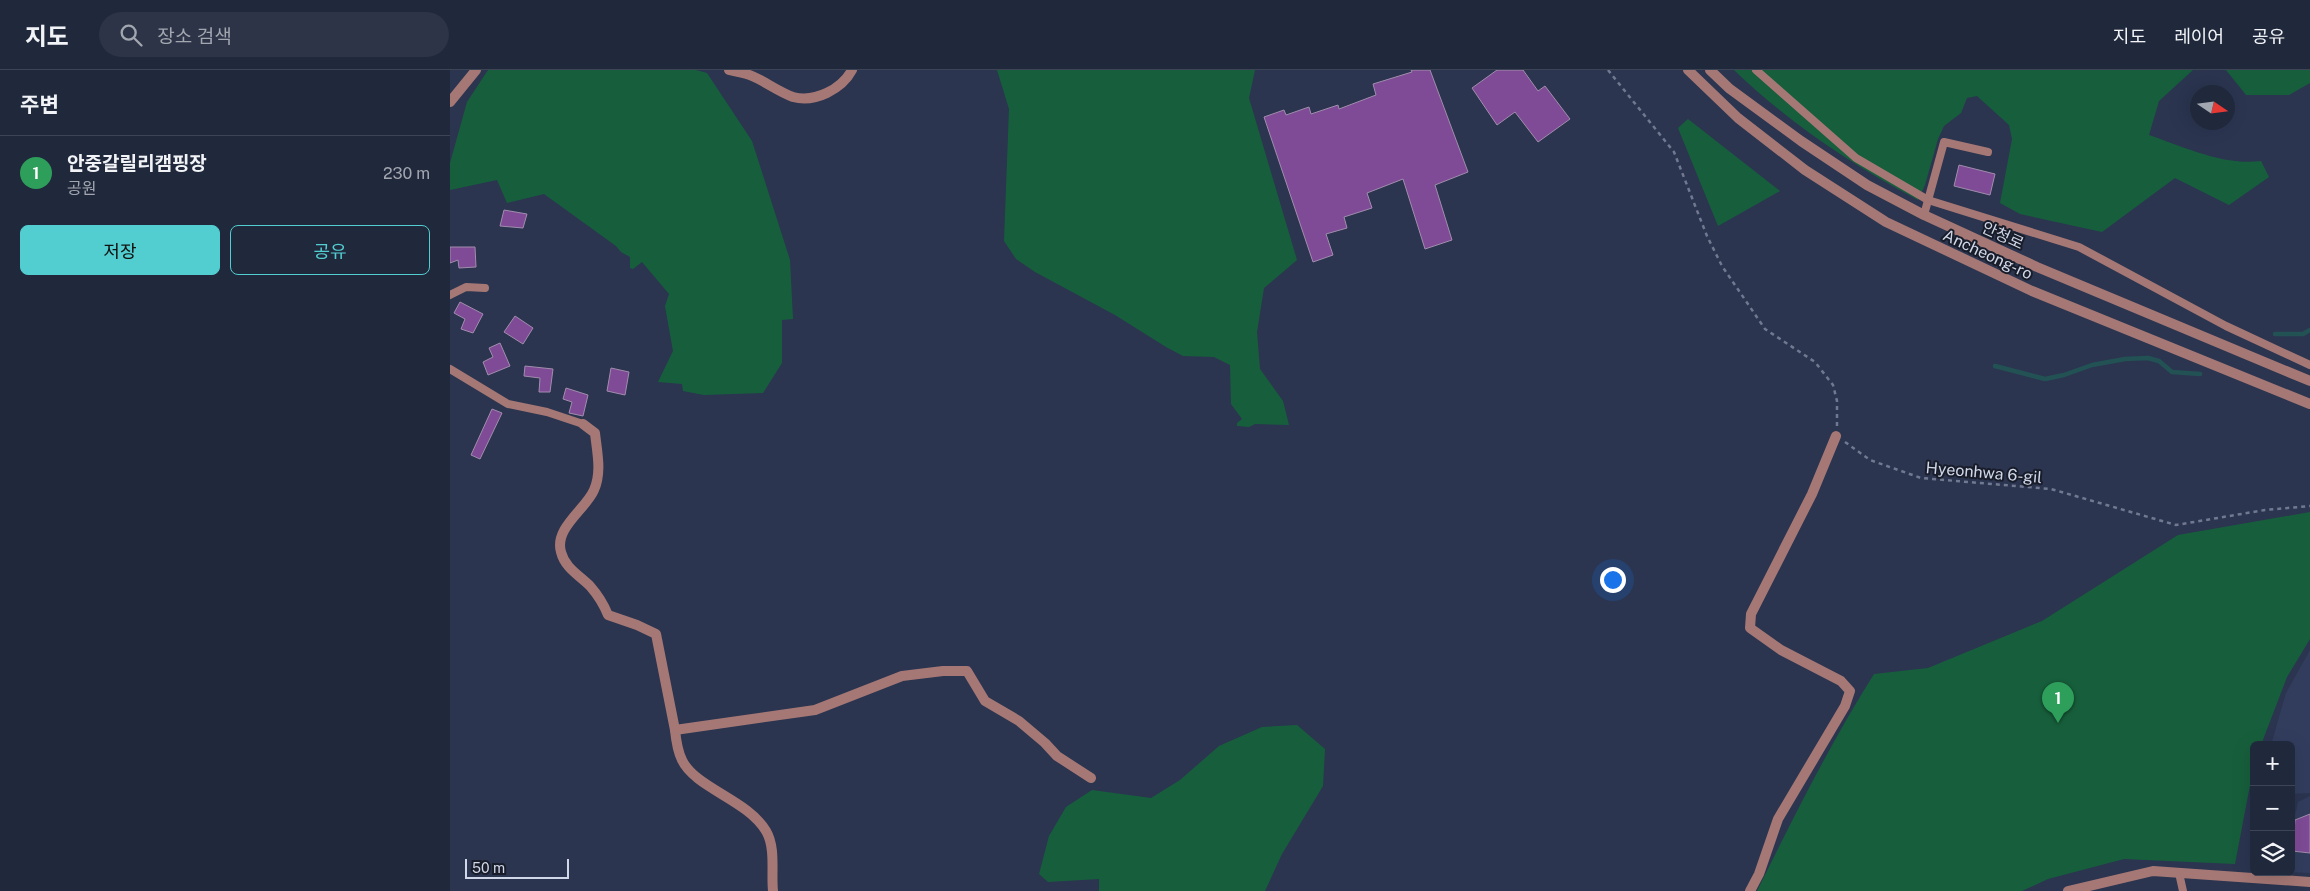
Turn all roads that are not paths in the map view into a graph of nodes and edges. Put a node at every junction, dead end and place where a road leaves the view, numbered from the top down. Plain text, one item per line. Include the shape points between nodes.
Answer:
1 (476, 70) edge
2 (729, 70) edge
3 (852, 70) edge
4 (1688, 70) edge
5 (1710, 70) edge
6 (1756, 70) edge
7 (450, 102) edge
8 (1988, 152) dead end
9 (1928, 200) junction
10 (1924, 215) junction
11 (485, 288) dead end
12 (450, 295) edge
13 (2310, 365) edge
14 (450, 368) edge
15 (2310, 381) edge
16 (2310, 404) edge
17 (583, 424) joint
18 (1836, 436) road end
19 (675, 730) junction
20 (1091, 778) dead end
21 (2179, 873) junction
22 (2310, 882) edge
23 (774, 891) edge
24 (1750, 891) edge
25 (2068, 891) edge
26 (2183, 891) edge

1 - 7 street
2 - 3 street via 751,76 794,97 813,97 829,93
4 - 16 street, Ancheong-ro via 1738,118 1805,170 1886,222 2032,291
5 - 10 street, 안청로 via 1730,89 1801,141 1867,185
6 - 9 lane via 1856,158
8 - 9 lane via 1944,142
9 - 10 lane
9 - 13 lane via 2079,247 2226,326
10 - 15 street, 안청로
11 - 12 lane via 466,287
14 - 17 lane via 508,404
17 - 19 street via 595,433 599,466 594,490 561,538 560,551 568,567 590,586 608,615 656,634
18 - 24 street via 1812,494 1752,614 1750,628 1781,650 1841,680 1850,691 1845,706 1778,819 1760,874
19 - 20 street via 815,710 902,676 967,671 985,701 1019,722 1057,756
19 - 23 street via 682,761 695,775 739,802 766,830 771,846
21 - 22 street
21 - 25 street via 2152,871
21 - 26 lane

